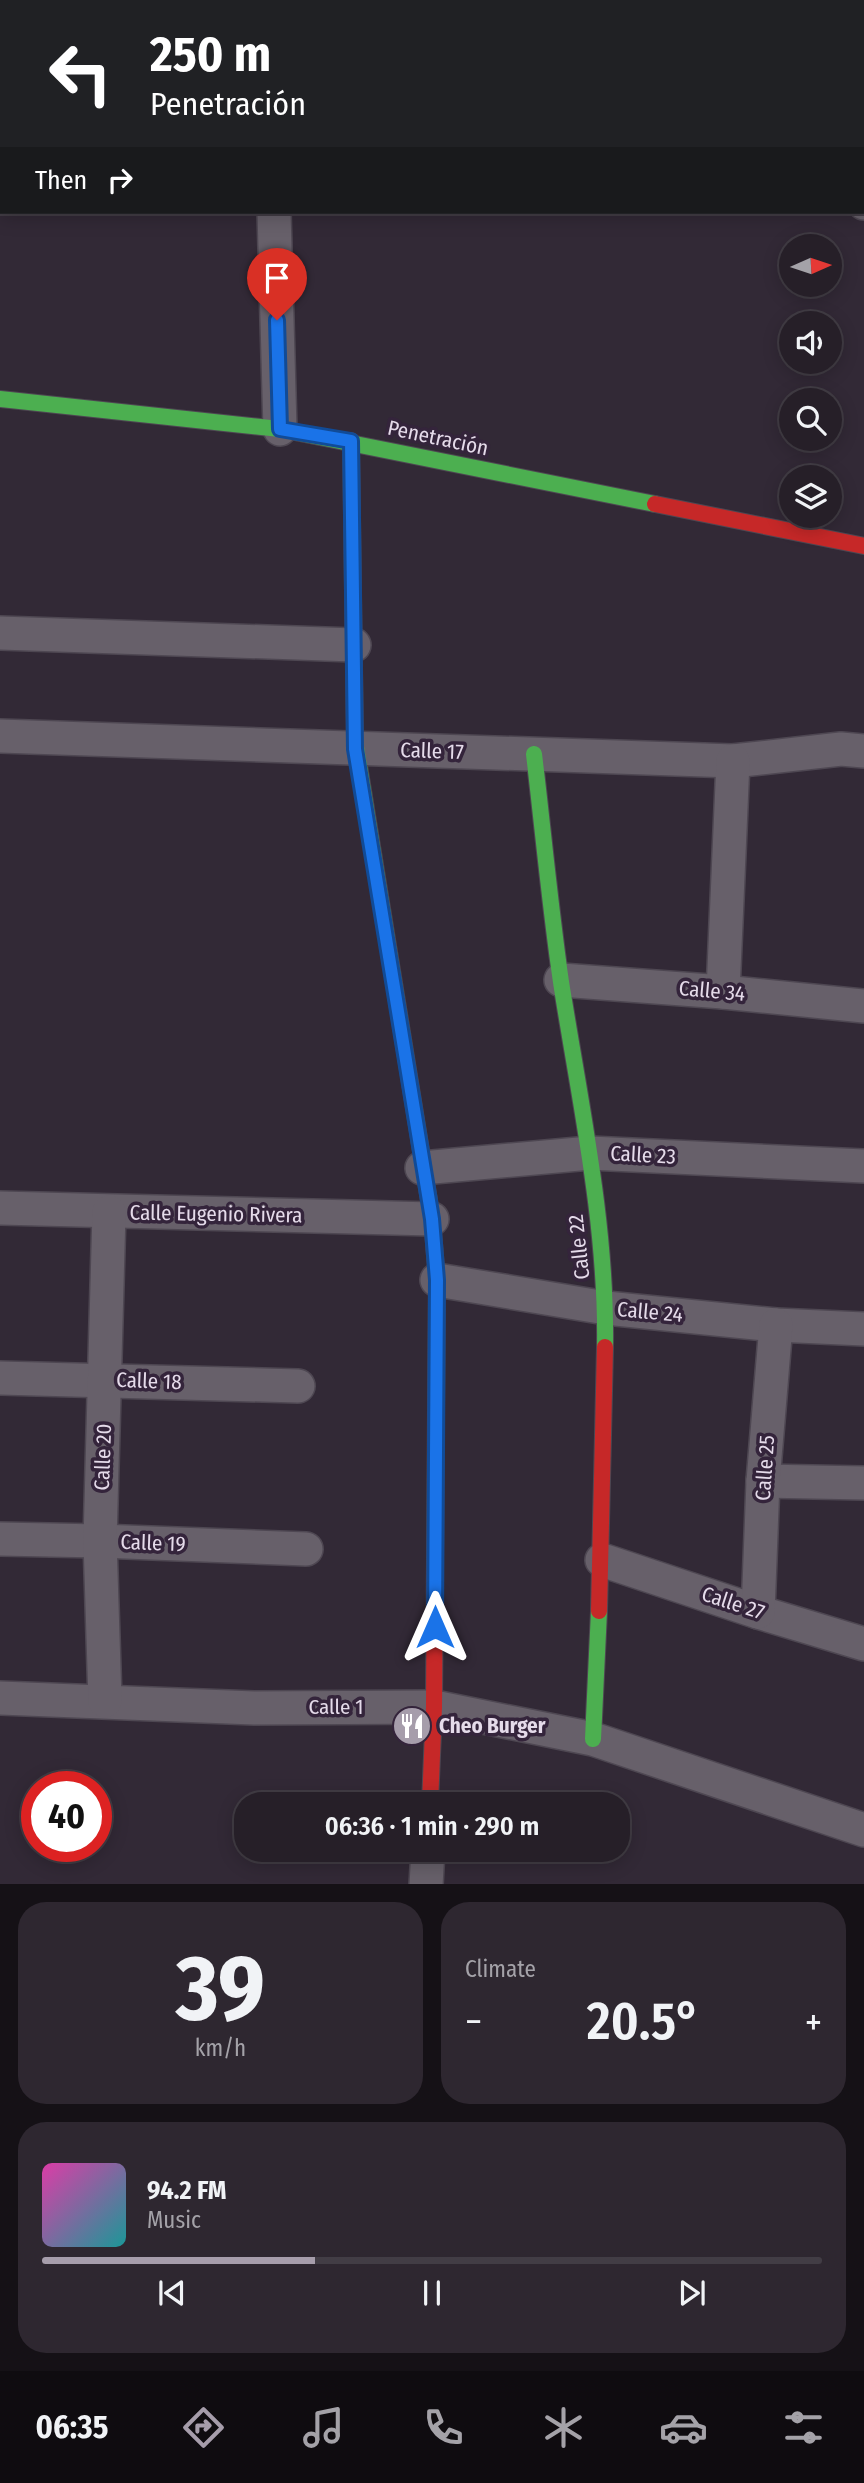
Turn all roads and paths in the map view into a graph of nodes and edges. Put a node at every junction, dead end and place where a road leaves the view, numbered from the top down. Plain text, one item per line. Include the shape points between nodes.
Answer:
1 (274, 214) edge
2 (0, 399) edge
3 (280, 429) junction
4 (351, 441) junction
5 (864, 546) edge
6 (0, 633) edge
7 (354, 645) junction
8 (0, 736) edge
9 (355, 749) junction
10 (864, 751) edge
11 (534, 754) junction
12 (733, 761) junction
13 (561, 980) junction
14 (723, 992) junction
15 (864, 1006) edge
16 (590, 1153) junction
17 (864, 1166) edge
18 (422, 1168) junction
19 (0, 1208) edge
20 (109, 1212) junction
21 (432, 1219) junction
22 (437, 1280) junction
23 (606, 1308) junction
24 (776, 1325) junction
25 (864, 1329) edge
26 (0, 1377) edge
27 (105, 1380) junction
28 (298, 1386) dead end
29 (763, 1481) junction
30 (864, 1483) edge
31 (0, 1539) edge
32 (100, 1541) junction
33 (306, 1549) dead end
34 (603, 1560) junction
35 (758, 1612) junction
36 (864, 1644) edge
37 (0, 1698) edge
38 (105, 1701) junction
39 (434, 1707) junction
40 (593, 1739) junction
41 (430, 1792) edge
42 (864, 1830) edge
43 (427, 1862) edge
44 (426, 1884) edge

1 - 3 street
2 - 3 street, Penetración
3 - 4 street, Penetración
4 - 5 street, Penetración
4 - 7 street
6 - 7 street
7 - 9 street
8 - 9 street, Calle 17
9 - 11 street, Calle 17
9 - 18 street
10 - 12 street, Calle 17 via 841,749
11 - 12 street, Calle 17
11 - 13 street, Calle 22
12 - 14 street
13 - 14 street, Calle 34
13 - 16 street, Calle 22
14 - 15 street, Calle 34
16 - 17 street, Calle 23
16 - 18 street, Calle 23
16 - 23 street, Calle 22
18 - 21 street
19 - 20 street, Calle Eugenio Rivera
20 - 21 street, Calle Eugenio Rivera
20 - 27 street, Calle 20
21 - 22 street
22 - 23 street, Calle 24
22 - 39 street
23 - 24 street, Calle 24
23 - 34 street, Calle 22
24 - 25 street, Calle 24
24 - 29 street, Calle 25
26 - 27 street, Calle 18
27 - 28 street, Calle 18
27 - 32 street, Calle 20
29 - 30 street
29 - 35 street, Calle 25
31 - 32 street, Calle 19
32 - 33 street, Calle 19
32 - 38 street, Calle 20
34 - 35 street, Calle 27
34 - 40 street, Calle 22
35 - 36 street, Calle 27
37 - 38 street, Calle 1
38 - 39 street, Calle 1 via 254,1708
39 - 40 street, Calle 1
39 - 41 street
40 - 42 street, Calle 1
43 - 44 street

